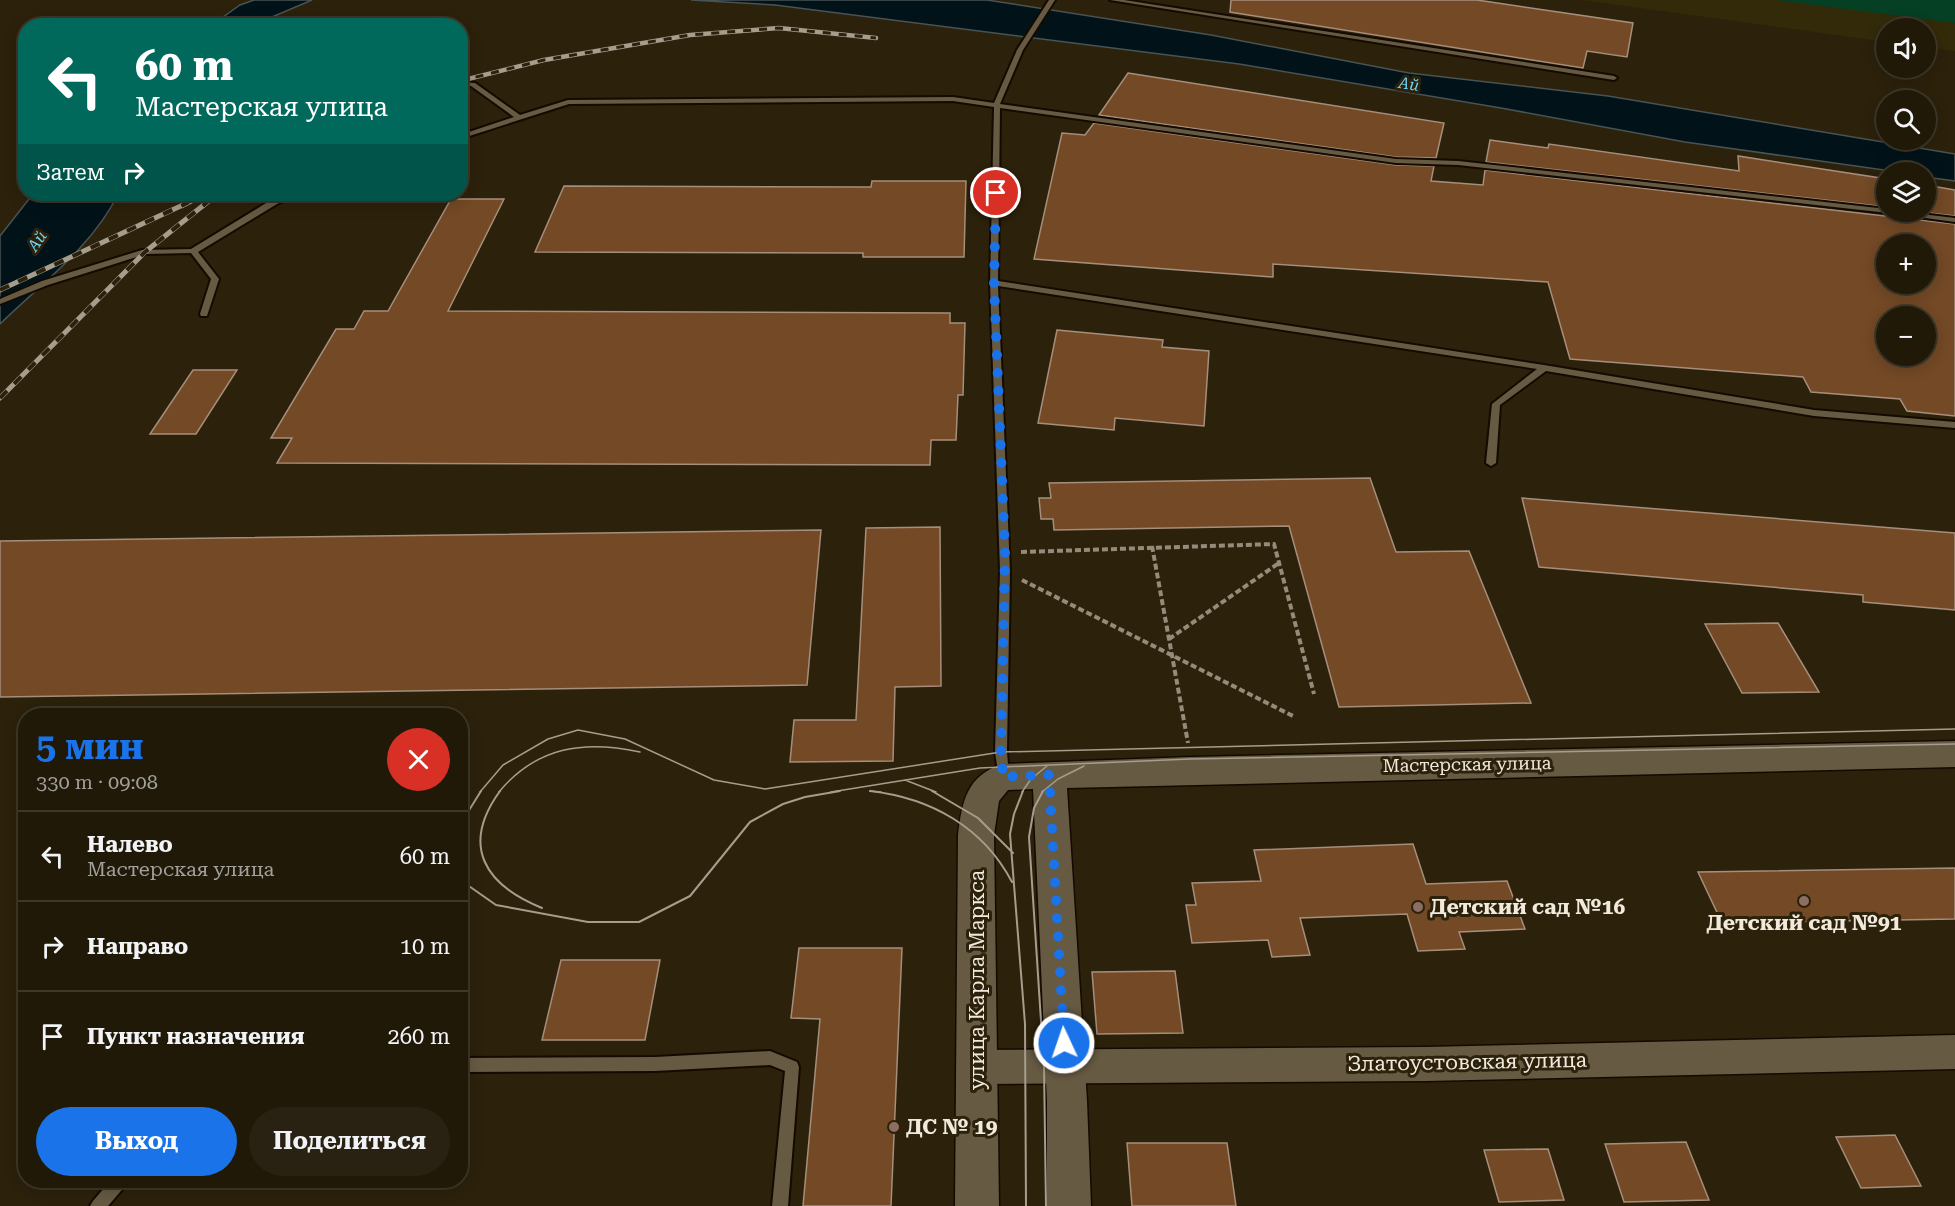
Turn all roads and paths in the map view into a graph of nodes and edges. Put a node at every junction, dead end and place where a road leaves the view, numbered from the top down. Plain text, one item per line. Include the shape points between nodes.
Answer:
1 (1051, 0) edge
2 (1113, 0) edge
3 (1614, 78) dead end
4 (468, 84) edge
5 (997, 104) junction
6 (519, 118) junction
7 (468, 134) edge
8 (277, 201) edge
9 (1876, 210) edge
10 (1936, 217) edge
11 (1955, 220) edge
12 (193, 251) junction
13 (994, 283) junction
14 (0, 302) edge
15 (204, 314) dead end
16 (1544, 368) junction
17 (1955, 425) edge
18 (1491, 463) dead end
19 (1152, 546) junction
20 (1005, 553) junction
21 (1279, 563) junction
22 (1005, 571) junction
23 (1169, 639) junction
24 (1174, 656) junction
25 (1314, 693) dead end
26 (1293, 716) dead end
27 (1955, 754) edge
28 (1190, 770) junction
29 (1049, 775) junction
30 (994, 784) junction
31 (1955, 1052) edge
32 (468, 1065) edge
33 (1065, 1066) junction
34 (978, 1067) junction
35 (114, 1188) edge
36 (98, 1206) edge
37 (780, 1206) edge
38 (977, 1206) edge
39 (1069, 1206) edge

1 - 5 lane via 1020,50
2 - 3 lane
4 - 6 lane
5 - 6 lane via 953,99 568,102
5 - 9 lane via 1396,161 1458,163
5 - 13 lane
6 - 7 lane
8 - 12 lane
10 - 11 lane
12 - 14 lane via 145,252 45,283
12 - 15 lane via 215,279
13 - 16 lane
13 - 20 lane
16 - 17 lane via 1815,413
16 - 18 lane via 1496,404
19 - 20 path
19 - 21 path via 1274,544
19 - 23 path
20 - 22 lane
21 - 23 path
21 - 25 path
22 - 24 path
22 - 30 lane via 1001,752
23 - 24 path
24 - 26 path
24 - 28 path
27 - 28 main road, Мастерская улица
28 - 29 main road, Мастерская улица
29 - 30 main road, Мастерская улица
29 - 33 main road
30 - 34 main road, улица Карла Маркса via 977,818 976,835
31 - 33 street, Златоустовская улица via 1426,1064
32 - 37 lane via 655,1064 770,1058 792,1067
33 - 34 street, Златоустовская улица
33 - 39 main road
34 - 38 main road, улица Карла Маркса
35 - 36 lane

